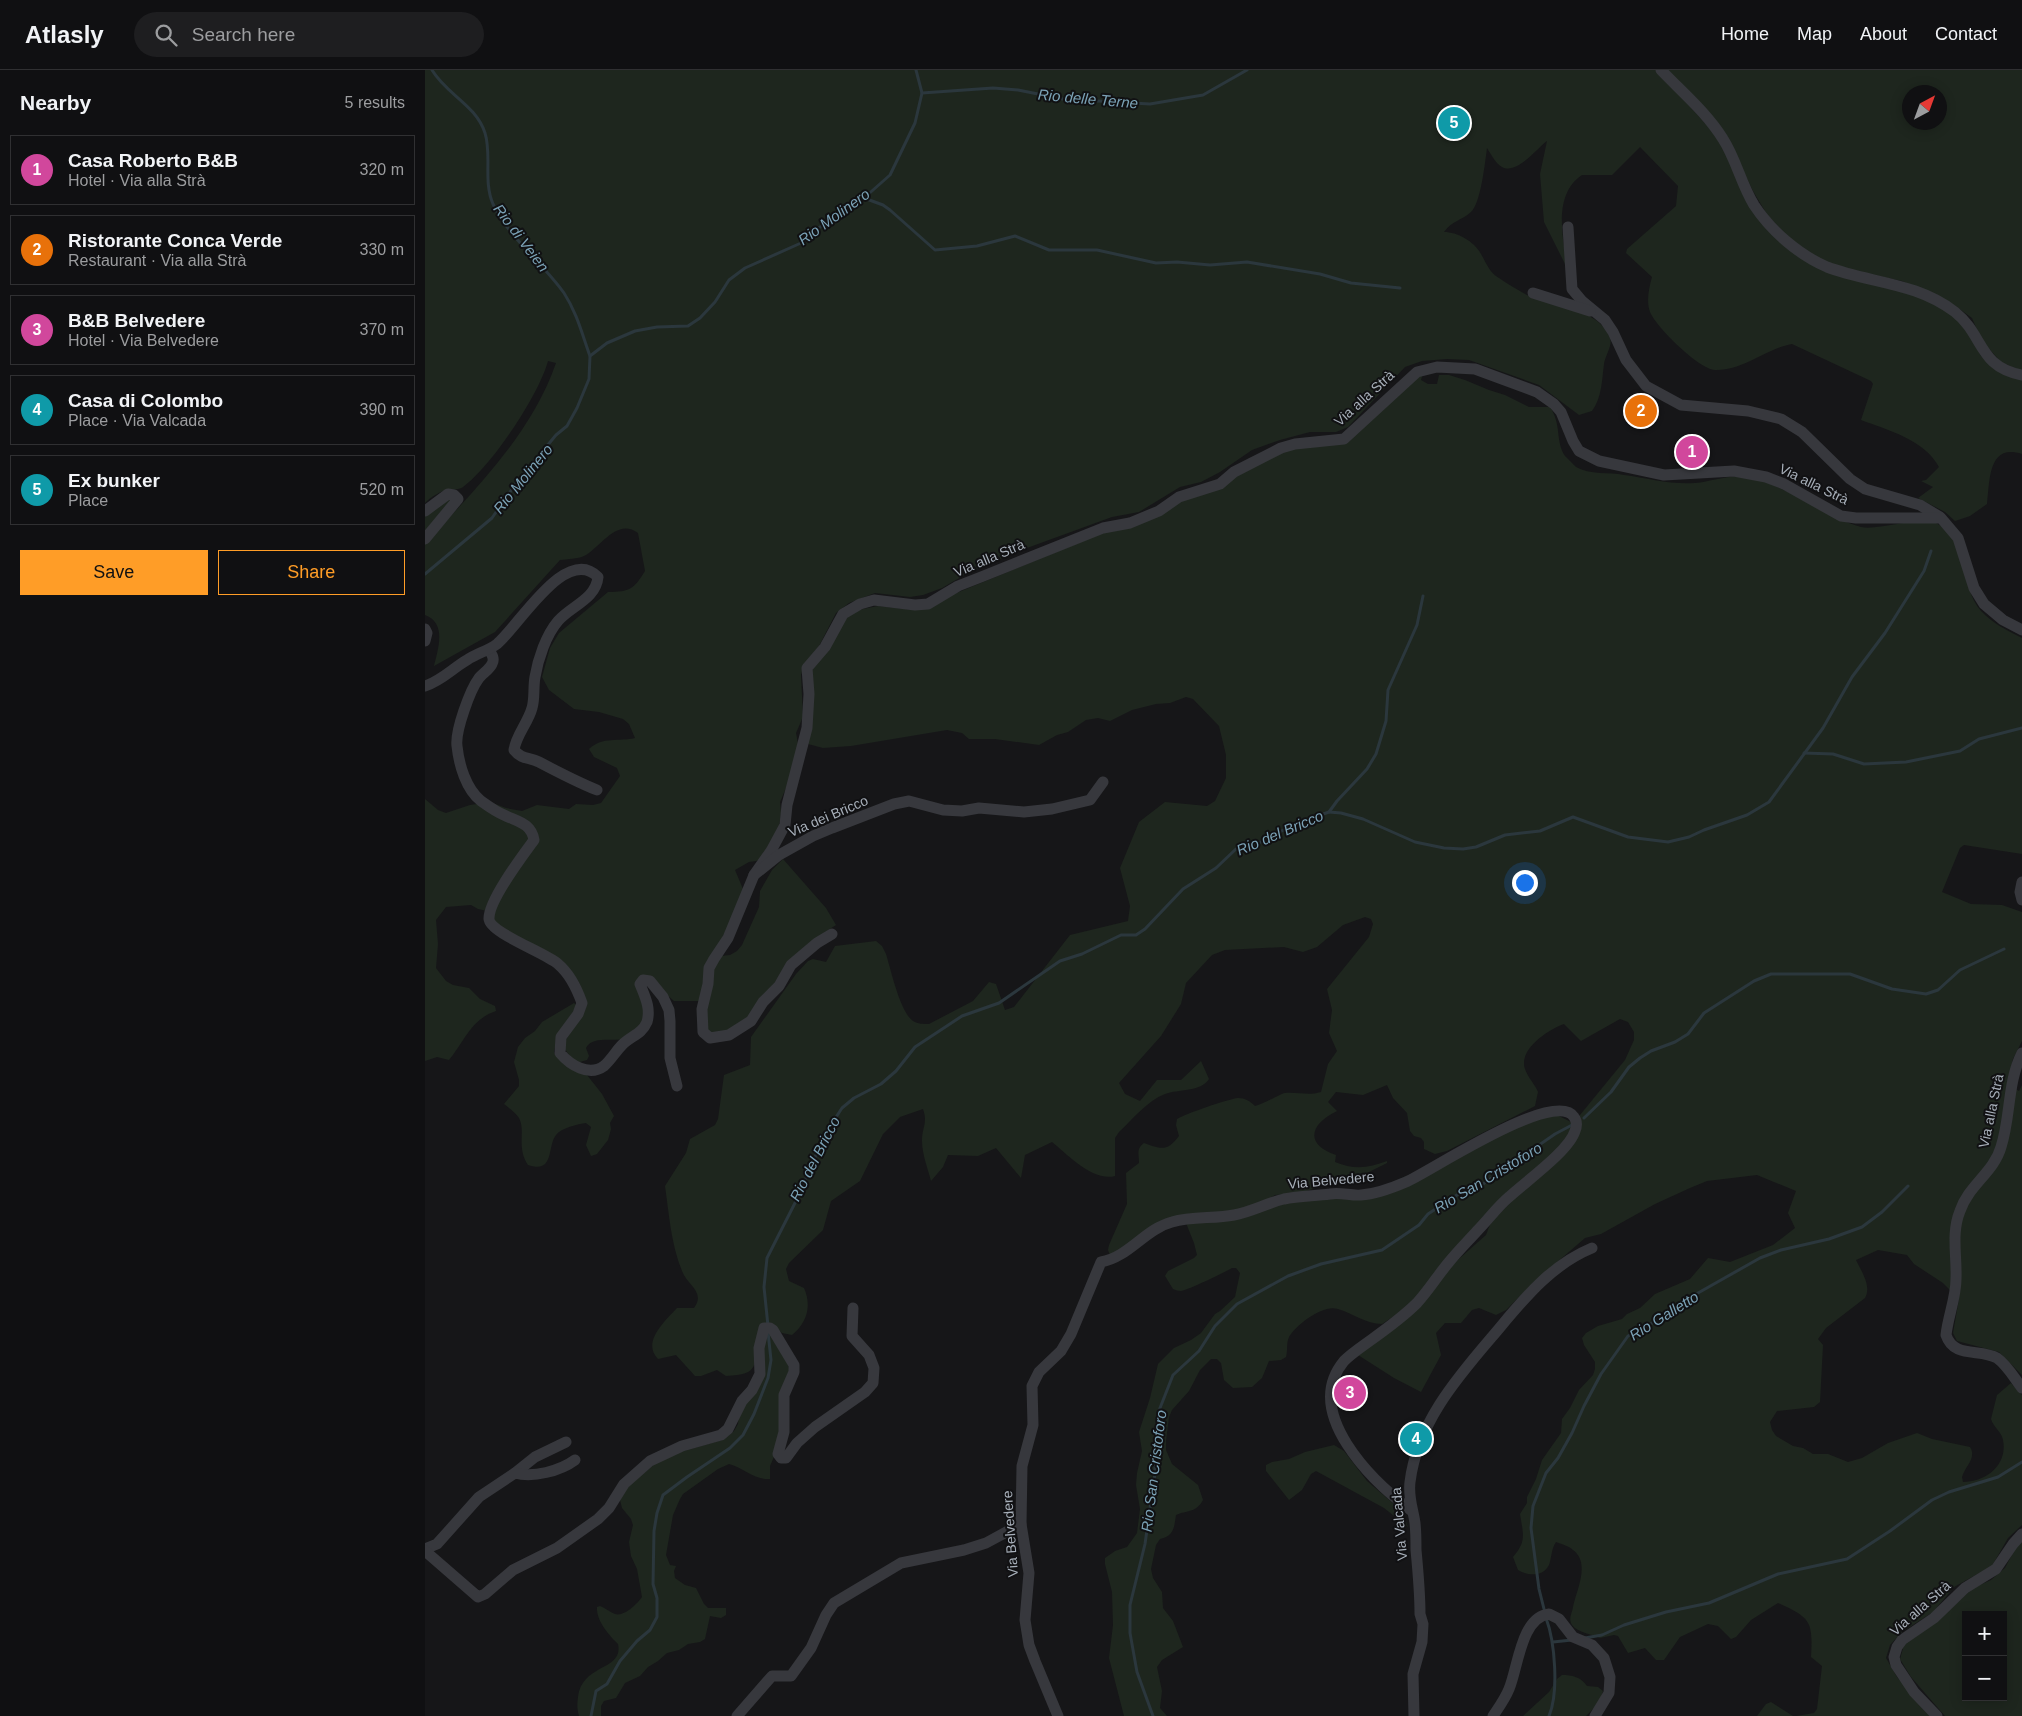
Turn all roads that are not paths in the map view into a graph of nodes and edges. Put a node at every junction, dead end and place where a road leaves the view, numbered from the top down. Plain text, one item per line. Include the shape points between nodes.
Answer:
1 (1661, 70) edge
2 (1568, 227) dead end
3 (1533, 293) dead end
4 (1594, 312) junction
5 (2022, 375) edge
6 (425, 511) edge
7 (1941, 518) junction
8 (425, 539) edge
9 (425, 629) edge
10 (2022, 630) edge
11 (425, 641) edge
12 (489, 650) junction
13 (425, 686) edge
14 (1103, 782) dead end
15 (597, 790) dead end
16 (754, 875) junction
17 (2022, 882) edge
18 (2022, 900) edge
19 (832, 934) dead end
20 (2022, 1053) edge
21 (677, 1086) dead end
22 (1592, 1248) dead end
23 (853, 1308) dead end
24 (2022, 1388) edge
25 (565, 1442) dead end
26 (575, 1460) dead end
27 (515, 1473) junction
28 (1412, 1511) junction
29 (1021, 1524) junction
30 (2022, 1534) edge
31 (425, 1550) edge
32 (737, 1716) edge
33 (1058, 1716) edge
34 (1414, 1716) edge
35 (1493, 1716) edge
36 (1595, 1716) edge
37 (1937, 1716) edge

1 - 5 street via 1723,139 1754,204 1793,246 1832,269 1918,292 1954,311 1969,326 1985,354 1999,367
2 - 4 street via 1572,289
3 - 4 street
4 - 7 street via 1605,320 1626,360 1646,386 1681,405 1748,410 1781,419 1802,432 1850,479 1865,489 1920,505
6 - 8 street via 447,494 458,500
7 - 10 street via 1958,538 1975,588 1984,604
7 - 16 street, Via alla Strà via 1841,516 1766,477 1734,471 1664,475 1599,461 1579,451 1561,412 1537,392 1475,369 1437,367 1417,372 1344,439 1281,448 1234,472 1220,484 1179,497 1159,511 1131,523 1103,528 958,586 928,604 874,600 843,614 825,647 807,668 807,728 787,804 785,825
9 - 11 street
12 - 13 street via 466,660
12 - 15 street via 506,637 542,593 565,574 583,568 598,577 593,591 559,620 547,640 535,677 531,710 514,750 519,756 535,760
12 - 21 street via 492,664 474,687 457,732 460,764 466,782 480,800 528,826 533,831 534,840 494,902 490,924 558,964 575,985 582,1003 561,1037 559,1053 581,1069 605,1065 622,1045 643,1030 649,1008 640,984 643,980 650,981 669,1010 670,1058
14 - 16 street, Via dei Bricco via 1090,800 1024,812 979,808 943,810 913,801 895,804 813,836 779,855
16 - 19 street, Via dei Bricco via 728,938 709,968 702,1009 703,1030 709,1038 729,1034 751,1021 791,965
17 - 18 street
20 - 24 street, Via alla Strà via 2013,1079 2001,1148 1991,1168 1965,1200 1956,1222 1957,1280 1946,1335 1959,1350 1998,1359
22 - 28 street, Via Valcada via 1568,1261 1521,1300 1453,1384 1427,1426 1416,1458 1410,1482
23 - 31 street via 852,1336 869,1355 875,1368 873,1383 815,1427 786,1458 778,1454 784,1432 783,1395 794,1366 773,1330 765,1328 759,1348 760,1374 728,1429 721,1435 682,1446 650,1461 624,1484 609,1508 569,1541 513,1570 478,1598
25 - 27 street via 535,1457
26 - 27 street via 541,1473 525,1476
27 - 31 street via 479,1496 437,1544
28 - 29 street, Via Belvedere via 1384,1488 1342,1438 1332,1405 1332,1390 1338,1370 1352,1354 1414,1306 1501,1204 1571,1139 1577,1123 1565,1110 1551,1110 1521,1120 1414,1178 1387,1189 1360,1195 1334,1193 1285,1199 1250,1212 1169,1222 1118,1256 1101,1262 1071,1334 1061,1351 1039,1372 1032,1386 1033,1424 1023,1466
28 - 34 street, Via Valcada via 1423,1624 1421,1651 1413,1674
29 - 32 street via 986,1543 901,1563 834,1603 811,1648 791,1676 772,1676
29 - 33 street, Via Belvedere via 1029,1573 1025,1620 1029,1645
30 - 37 street, Via alla Strà via 1996,1569 1965,1588 1897,1647 1896,1665 1914,1692
35 - 36 street via 1509,1689 1529,1629 1539,1617 1549,1614 1559,1619 1573,1637 1592,1645 1604,1658 1610,1677 1609,1694

